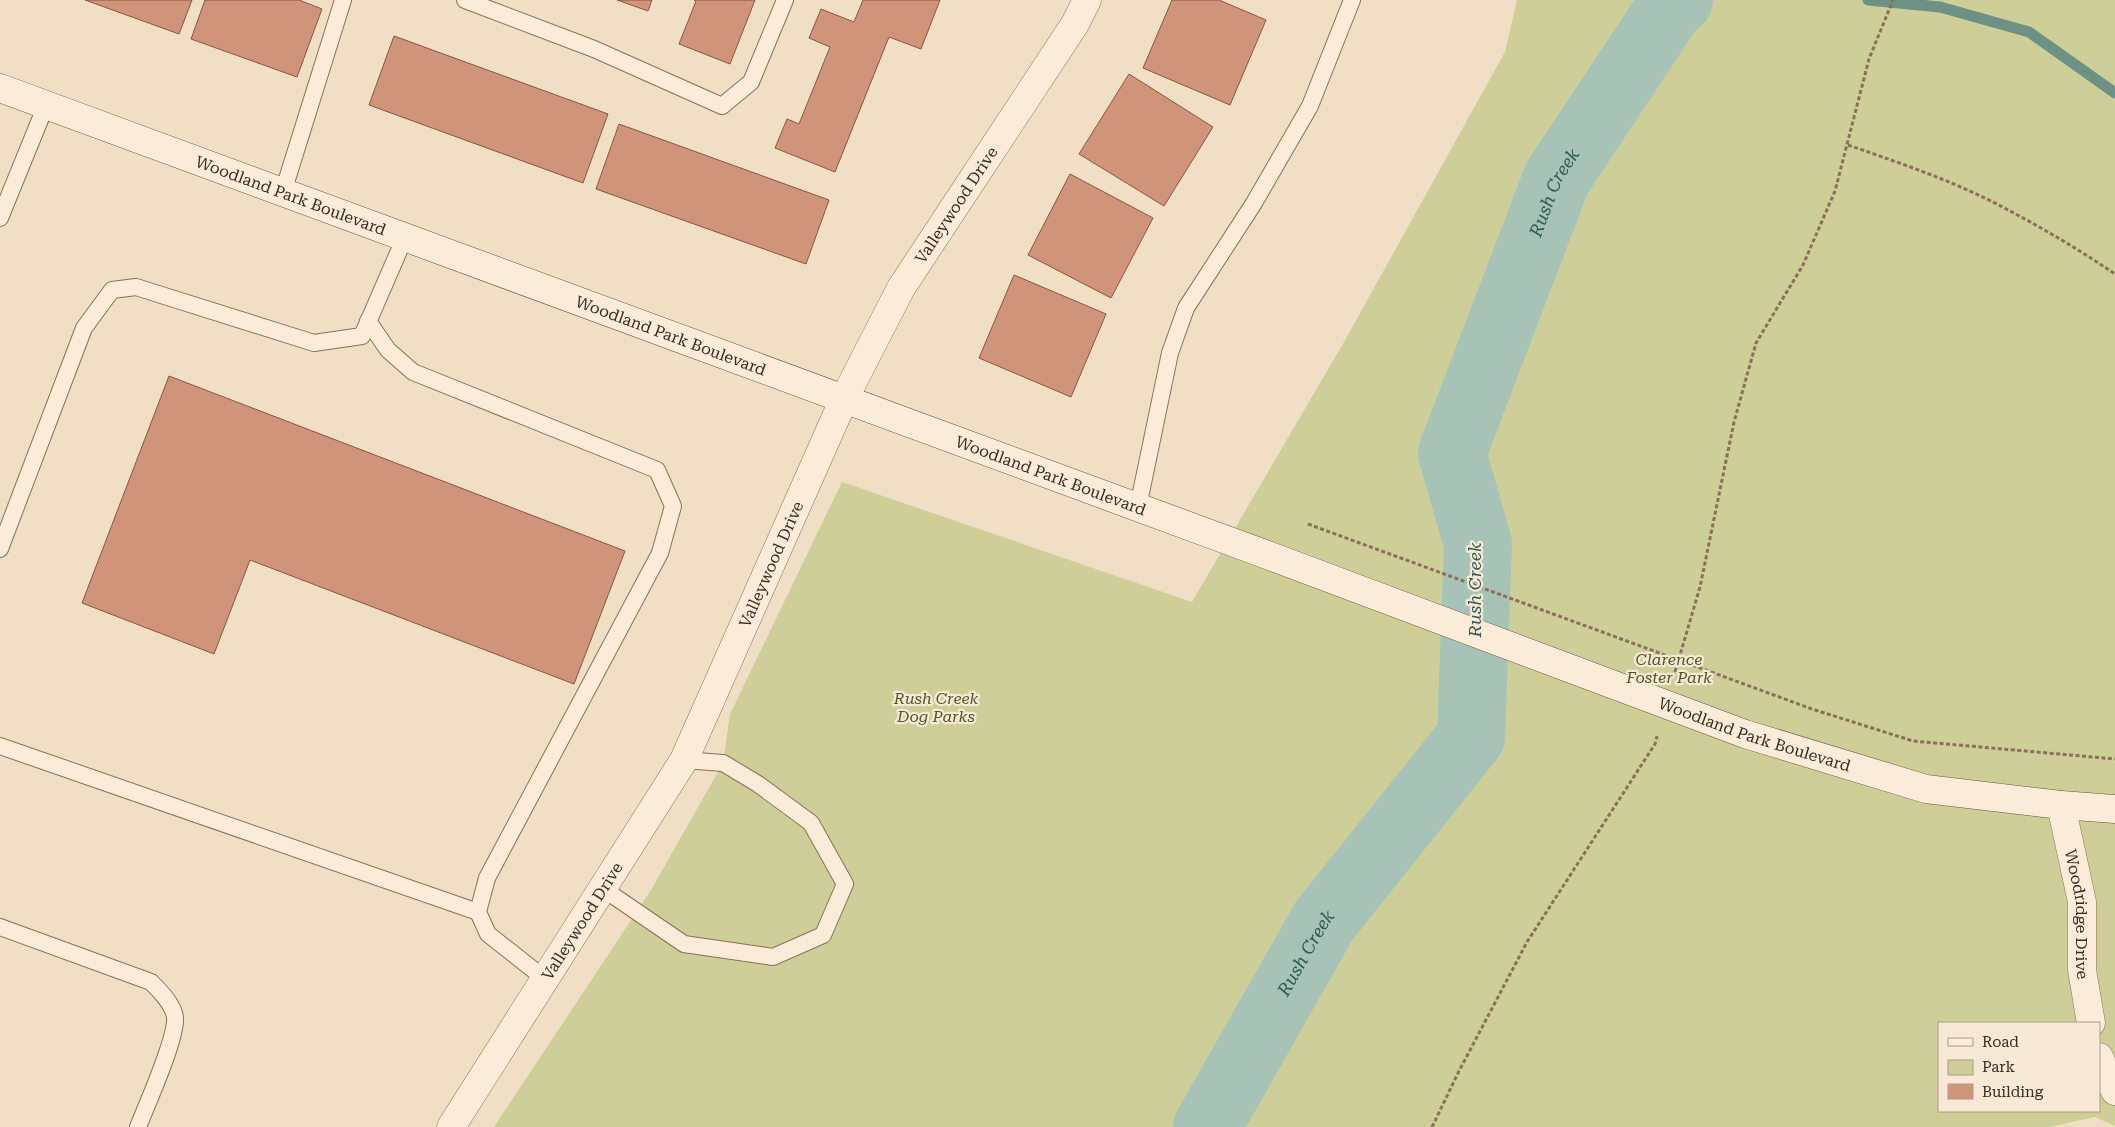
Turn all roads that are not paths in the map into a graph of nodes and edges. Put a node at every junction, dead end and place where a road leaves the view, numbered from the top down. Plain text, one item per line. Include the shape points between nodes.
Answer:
1 (343, 0) edge
2 (465, 0) edge
3 (785, 0) edge
4 (1087, 0) edge
5 (1352, 0) edge
6 (0, 88) edge
7 (46, 105) junction
8 (283, 192) junction
9 (0, 218) edge
10 (405, 237) junction
11 (368, 321) junction
12 (844, 398) junction
13 (1138, 507) junction
14 (0, 549) edge
15 (0, 746) edge
16 (684, 760) junction
17 (2061, 805) junction
18 (2115, 809) edge
19 (602, 888) junction
20 (478, 912) junction
21 (2, 934) edge
22 (545, 979) junction
23 (2091, 1022) edge
24 (2100, 1059) edge
25 (2115, 1091) edge
26 (138, 1127) edge
27 (451, 1127) edge

1 - 8 lane
2 - 3 lane via 594,49 722,106 751,82
4 - 12 street, Valleywood Drive via 1075,24 901,288
5 - 13 lane via 1310,106 1254,203 1186,308 1170,353
6 - 7 street, Woodland Park Boulevard
7 - 8 street, Woodland Park Boulevard
7 - 9 lane
8 - 10 street, Woodland Park Boulevard
10 - 11 lane
10 - 12 street, Woodland Park Boulevard
11 - 14 lane via 362,336 314,343 136,287 112,290 84,328
11 - 20 lane via 388,350 413,372 657,470 673,506 660,552 487,878
12 - 13 street, Woodland Park Boulevard
12 - 16 street, Valleywood Drive
13 - 17 street, Woodland Park Boulevard via 1745,734 1926,789
15 - 20 lane
16 - 19 street, Valleywood Drive
16 - 19 lane via 723,763 811,823 845,884 823,935 773,957 684,944
17 - 18 street, Woodland Park Boulevard
17 - 23 street, Woodridge Drive via 2082,902 2082,970
19 - 22 street, Valleywood Drive
20 - 22 lane via 488,934
21 - 26 lane via 151,982 165,998 175,1017 171,1042
22 - 27 street, Valleywood Drive
24 - 25 street

